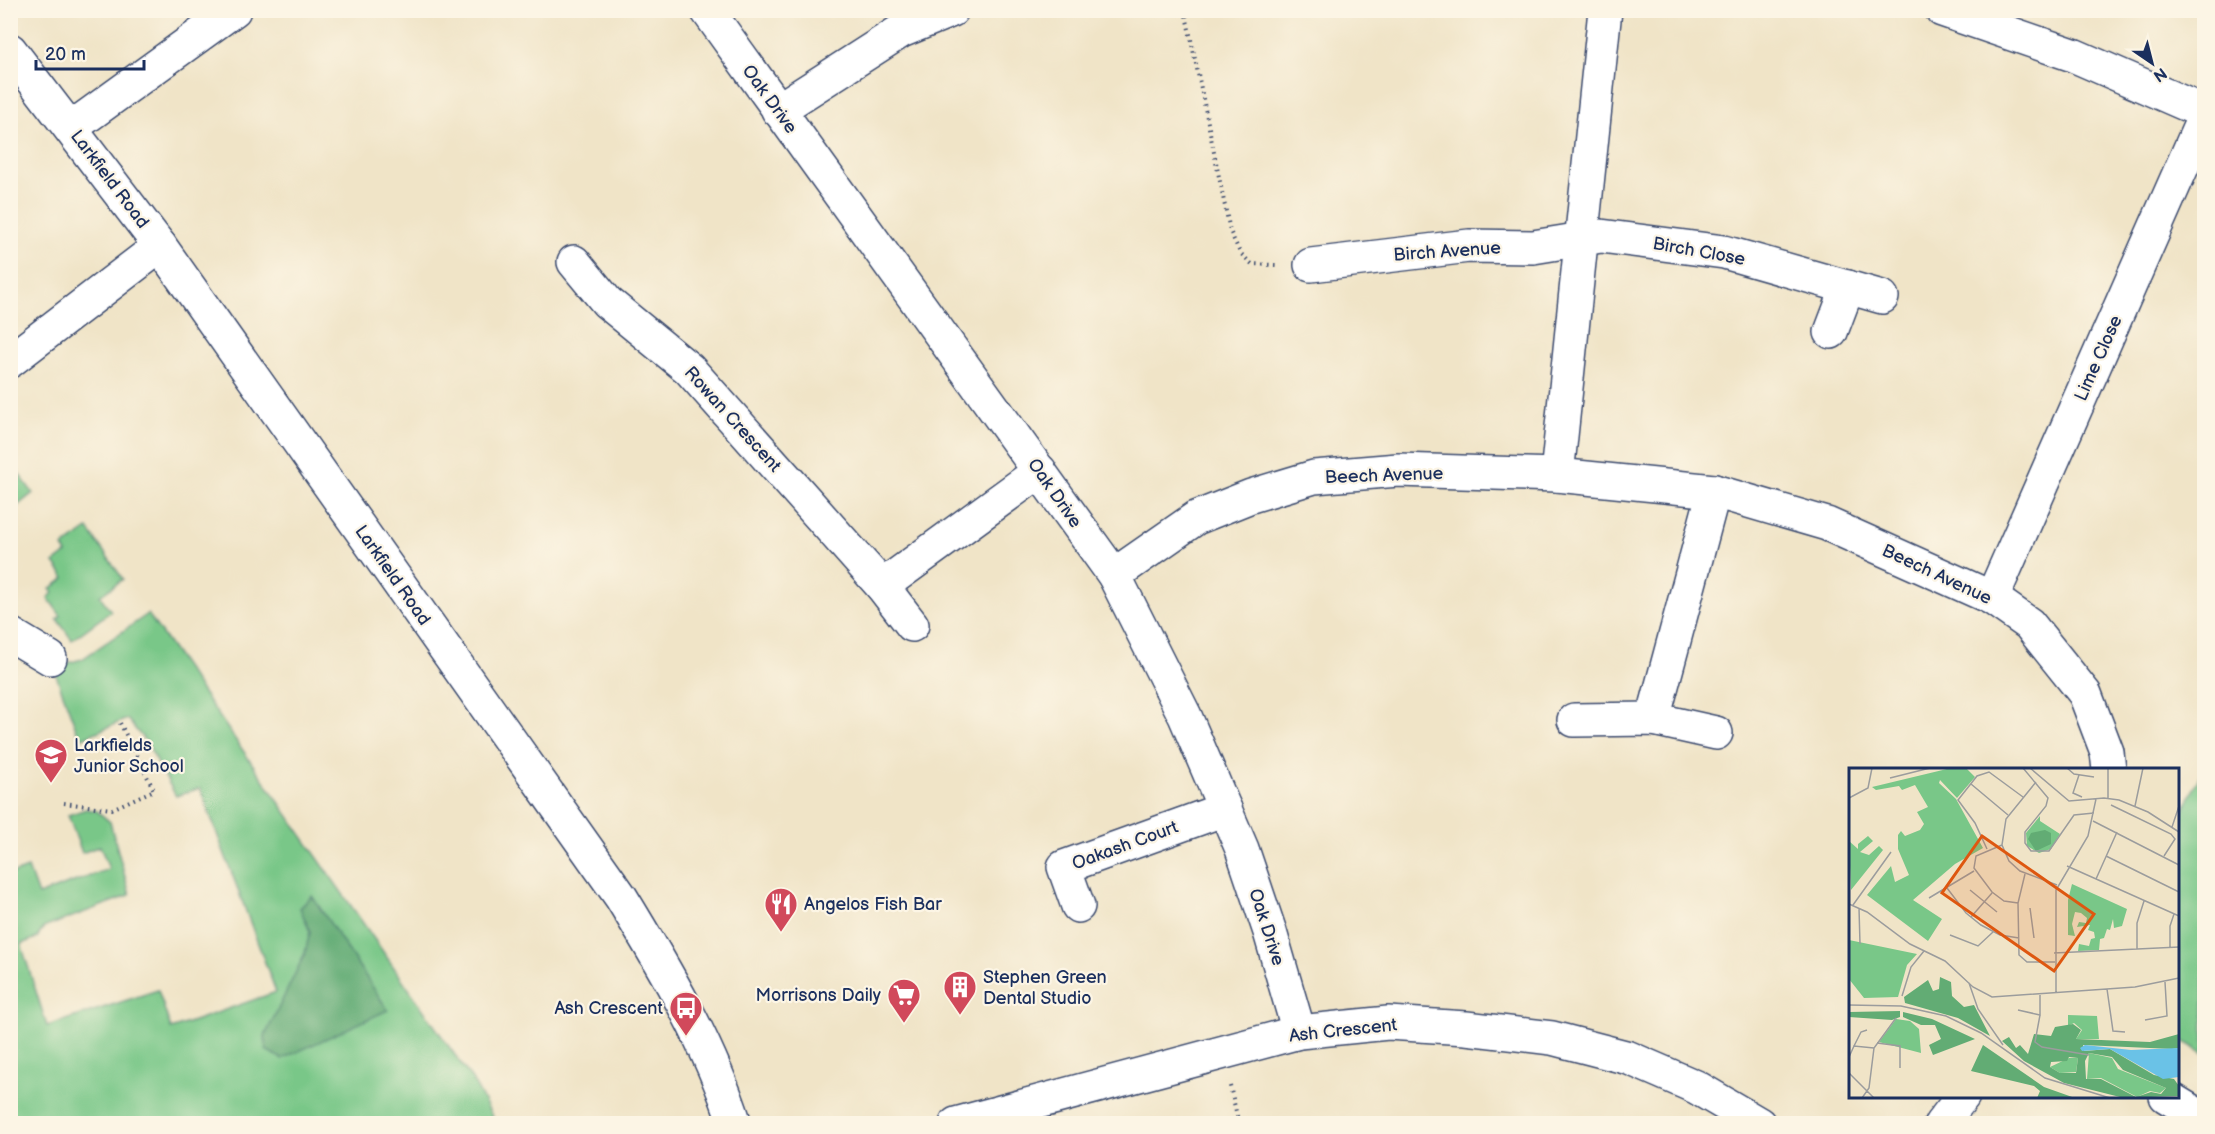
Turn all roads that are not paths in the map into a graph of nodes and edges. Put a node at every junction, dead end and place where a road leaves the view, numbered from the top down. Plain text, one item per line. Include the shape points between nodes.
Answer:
1 (234, 10) edge
2 (707, 10) edge
3 (952, 10) edge
4 (1605, 10) edge
5 (1942, 10) edge
6 (10, 50) edge
7 (778, 110) junction
8 (2205, 112) edge
9 (2205, 117) edge
10 (71, 128) junction
11 (1583, 239) junction
12 (160, 246) junction
13 (574, 262) dead end
14 (1311, 265) road end
15 (1848, 287) junction
16 (1882, 297) dead end
17 (1831, 332) dead end
18 (10, 361) edge
19 (1040, 471) junction
20 (1557, 475) junction
21 (1714, 491) junction
22 (1114, 576) junction
23 (882, 586) junction
24 (1992, 598) junction
25 (912, 624) dead end
26 (10, 634) edge
27 (50, 658) dead end
28 (1653, 719) junction
29 (1574, 720) dead end
30 (1716, 733) dead end
31 (2109, 768) edge
32 (1225, 809) junction
33 (1078, 906) dead end
34 (1299, 1032) junction
35 (1961, 1098) edge
36 (2169, 1098) edge
37 (2205, 1119) edge
38 (735, 1124) edge
39 (956, 1124) edge
40 (1759, 1124) edge
41 (1941, 1124) edge

1 - 10 street
2 - 7 street, Oak Drive
3 - 7 street via 901,31
4 - 11 street
5 - 8 street via 2073,55
6 - 10 street, Larkfield Road
7 - 19 street, Oak Drive
9 - 24 street, Lime Close
10 - 12 street, Larkfield Road
11 - 14 street, Birch Avenue via 1533,247 1469,246
11 - 15 street, Birch Close via 1600,236 1724,252
11 - 20 street
12 - 18 street
12 - 38 street, Larkfield Road via 621,897 692,1021
13 - 23 street, Rowan Crescent via 607,302 689,369
15 - 16 street, Birch Close
15 - 17 street
19 - 22 street, Oak Drive
19 - 23 street
20 - 21 street, Beech Avenue
20 - 22 street, Beech Avenue via 1398,470 1314,477 1196,518
21 - 24 street, Beech Avenue via 1827,524
21 - 28 street
22 - 32 street, Oak Drive via 1185,716
23 - 25 street, Rowan Crescent
24 - 31 street, Beech Avenue via 2029,624 2085,694 2107,752
26 - 27 street
28 - 29 street
28 - 30 street
32 - 33 street, Oakash Court via 1064,867
32 - 34 street, Oak Drive via 1270,932
34 - 39 street, Ash Crescent
34 - 40 street, Ash Crescent via 1388,1023 1552,1038 1629,1058 1696,1087
35 - 41 street
36 - 37 street

